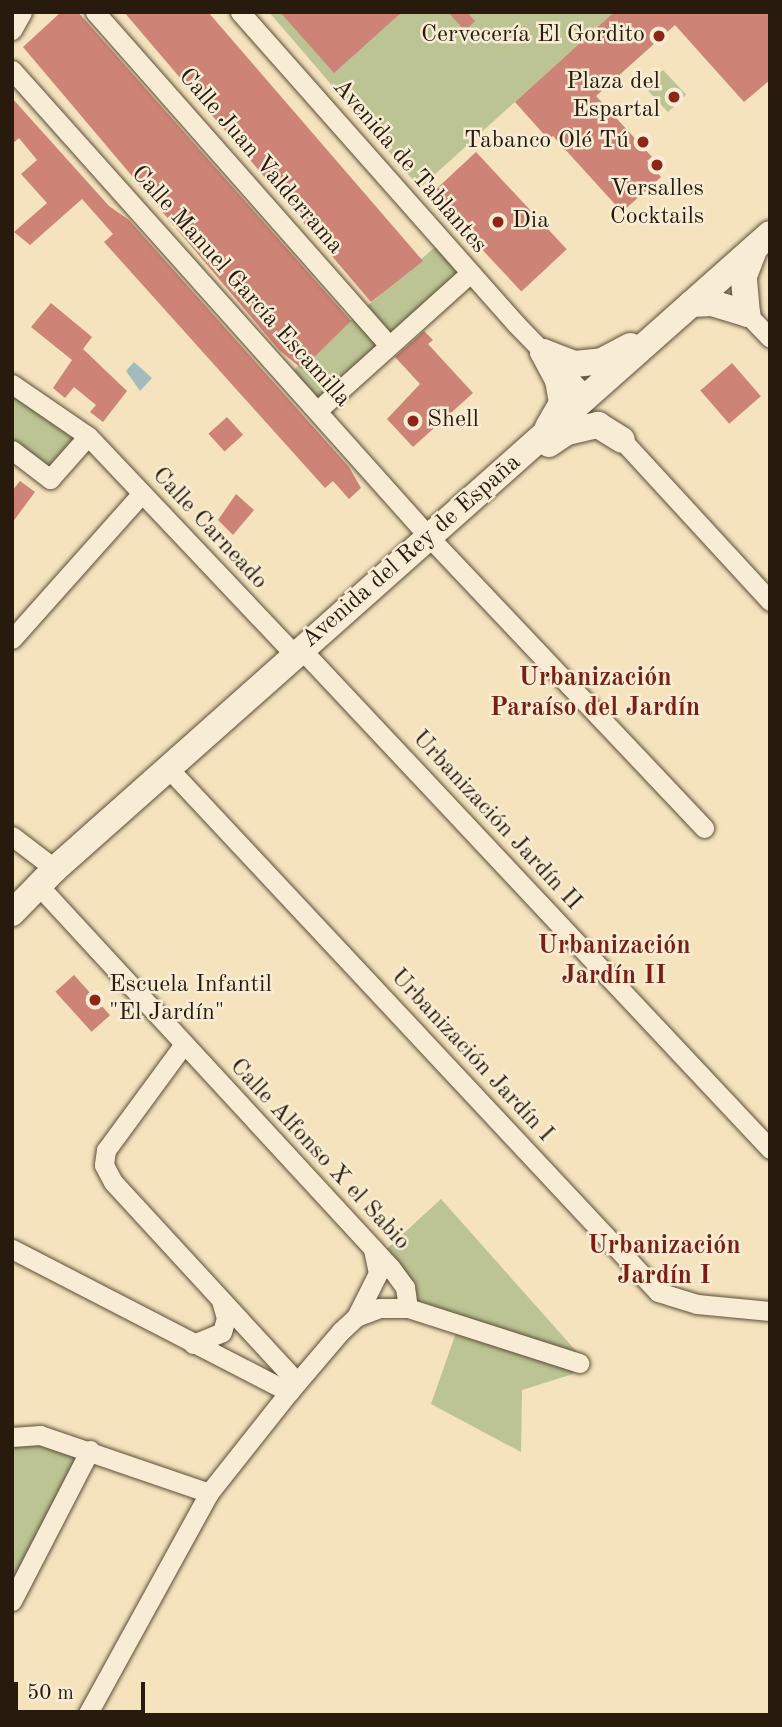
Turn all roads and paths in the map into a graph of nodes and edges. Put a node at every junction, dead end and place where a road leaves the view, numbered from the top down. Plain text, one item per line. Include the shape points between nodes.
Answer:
1 (22, 12) edge
2 (95, 12) edge
3 (240, 12) edge
4 (12, 30) edge
5 (12, 70) edge
6 (763, 240) edge
7 (729, 270) junction
8 (470, 273) junction
9 (687, 307) junction
10 (747, 314) junction
11 (770, 338) edge
12 (388, 345) junction
13 (557, 350) junction
14 (611, 375) junction
15 (12, 384) edge
16 (587, 397) junction
17 (318, 410) junction
18 (88, 436) junction
19 (541, 438) junction
20 (622, 440) junction
21 (12, 450) edge
22 (495, 480) junction
23 (142, 493) junction
24 (430, 538) junction
25 (770, 601) edge
26 (12, 639) edge
27 (298, 652) junction
28 (170, 770) junction
29 (704, 828) dead end
30 (12, 836) edge
31 (47, 878) junction
32 (12, 913) edge
33 (184, 1044) junction
34 (770, 1149) edge
35 (12, 1249) edge
36 (373, 1249) junction
37 (221, 1299) junction
38 (408, 1308) junction
39 (770, 1311) edge
40 (356, 1317) junction
41 (193, 1344) junction
42 (579, 1363) dead end
43 (293, 1387) junction
44 (12, 1437) edge
45 (89, 1450) junction
46 (209, 1493) junction
47 (12, 1601) edge
48 (87, 1715) edge

1 - 4 street
2 - 12 street, Calle Juan Valderrama
3 - 8 street, Avenida de Tablantes
5 - 17 street, Calle Manuel García Escamilla
6 - 7 main road, Avenida del Rey de España
6 - 10 main road via 744,276
7 - 9 main road, Avenida del Rey de España
7 - 10 main road via 727,289
8 - 12 street
8 - 13 street, Avenida de Tablantes
9 - 10 main road via 712,303
9 - 13 main road via 602,361
9 - 14 main road, Avenida del Rey de España
10 - 11 street
12 - 17 street
13 - 16 street, Avenida de Tablantes
13 - 19 main road via 562,403
14 - 16 main road, Avenida del Rey de España
14 - 20 main road via 604,404
15 - 18 street, Calle Carneado
16 - 19 main road, Avenida del Rey de España
17 - 24 street, Calle Manuel García Escamilla
18 - 21 street via 50,479
18 - 23 street, Calle Carneado
19 - 22 main road, Avenida del Rey de España
20 - 22 main road via 598,425 566,432
20 - 25 street
22 - 24 main road, Avenida del Rey de España
23 - 26 street
23 - 27 street, Calle Carneado
24 - 27 main road, Avenida del Rey de España
24 - 29 street
27 - 28 main road, Avenida del Rey de España
27 - 34 street, Urbanización Jardín II
28 - 31 main road, Avenida del Rey de España
28 - 39 street, Urbanización Jardín I via 658,1292 697,1304
30 - 31 street, Calle Alfonso X el Sabio
31 - 32 main road, Avenida del Rey de España
31 - 33 street, Calle Alfonso X el Sabio
33 - 36 street, Calle Alfonso X el Sabio
33 - 37 street via 106,1150 104,1165 113,1182
35 - 41 street
36 - 38 street, Calle Alfonso X el Sabio via 405,1287
36 - 40 street via 377,1273
37 - 41 street via 226,1318 222,1332
37 - 43 street
38 - 40 street via 379,1308
38 - 42 street
40 - 43 street
41 - 43 street
43 - 46 street
44 - 45 street via 40,1435
45 - 46 street
45 - 47 street
46 - 48 street

